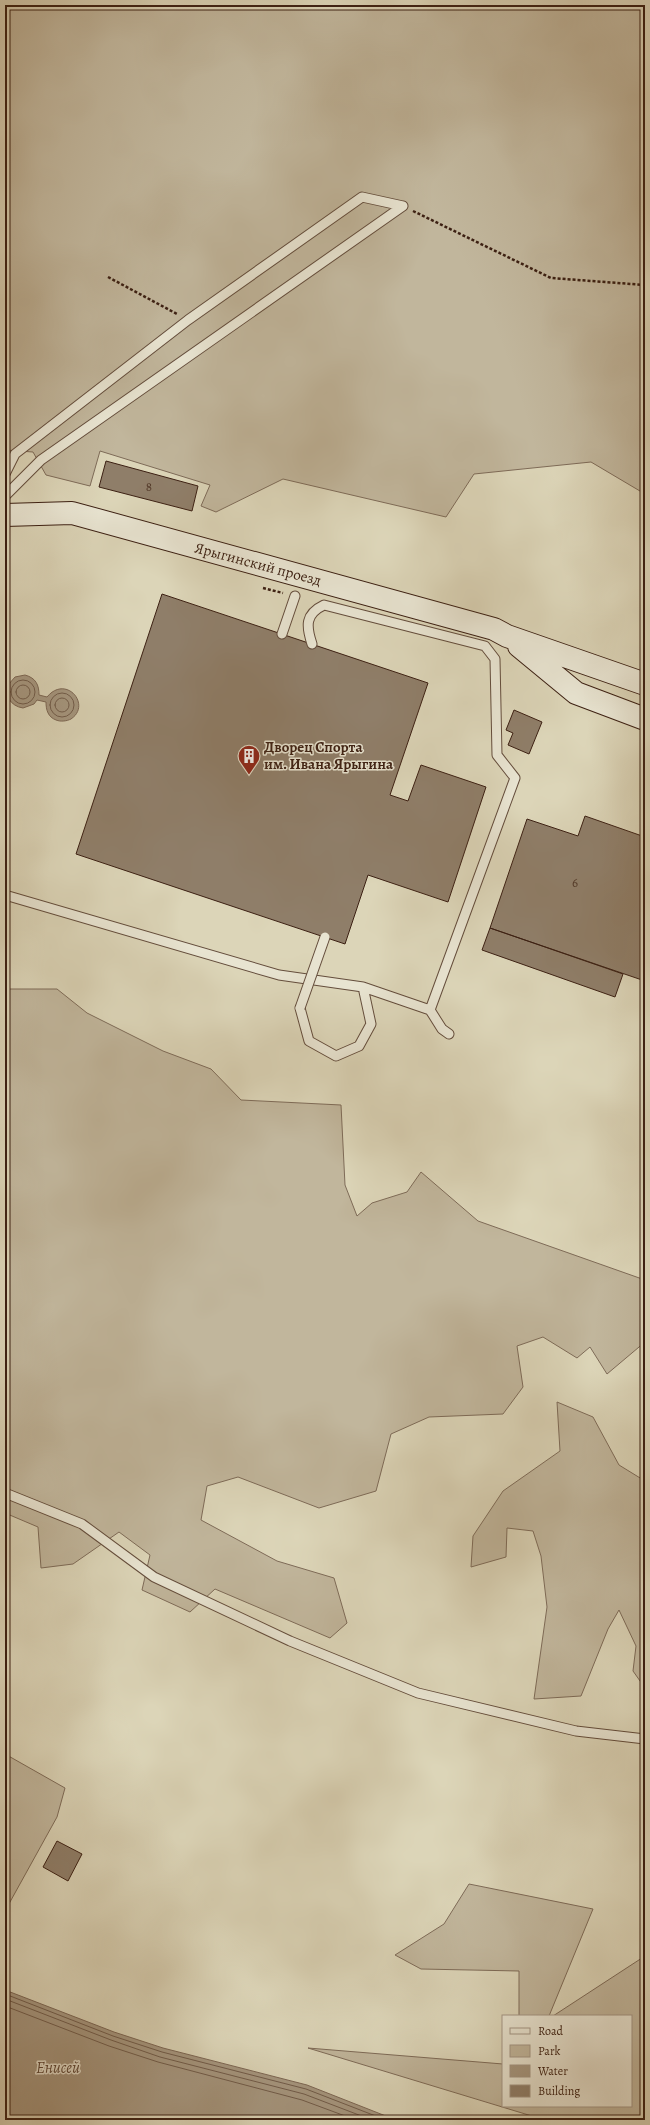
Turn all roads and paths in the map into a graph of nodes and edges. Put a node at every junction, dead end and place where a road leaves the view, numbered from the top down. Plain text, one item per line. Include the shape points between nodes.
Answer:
1 (403, 206) junction
2 (108, 277) dead end
3 (645, 285) edge
4 (188, 320) junction
5 (5, 474) edge
6 (5, 496) edge
7 (5, 515) edge
8 (263, 588) dead end
9 (295, 596) joint
10 (282, 634) dead end
11 (508, 636) junction
12 (312, 644) dead end
13 (645, 684) edge
14 (645, 719) edge
15 (5, 895) edge
16 (325, 937) dead end
17 (363, 987) junction
18 (430, 1010) junction
19 (449, 1034) dead end
20 (5, 1493) edge
21 (645, 1739) edge

1 - 3 path via 551,278
1 - 4 lane via 362,197
1 - 6 lane via 41,460
2 - 4 path
4 - 5 lane via 15,454
7 - 11 main road, Ярыгинский проезд via 72,513 441,614 494,629
8 - 9 path
9 - 10 lane
11 - 13 main road, Ярыгинский проезд
11 - 14 main road, Ярыгинский проезд via 576,692
12 - 18 lane via 307,629 310,616 315,609 324,605 485,646 495,659 497,755 515,778
15 - 17 lane via 279,975
16 - 17 lane, bridge via 300,1008 309,1041 336,1056 359,1046 371,1024
17 - 18 lane
18 - 19 lane via 442,1029
20 - 21 lane via 82,1524 154,1577 290,1641 418,1693 576,1731

